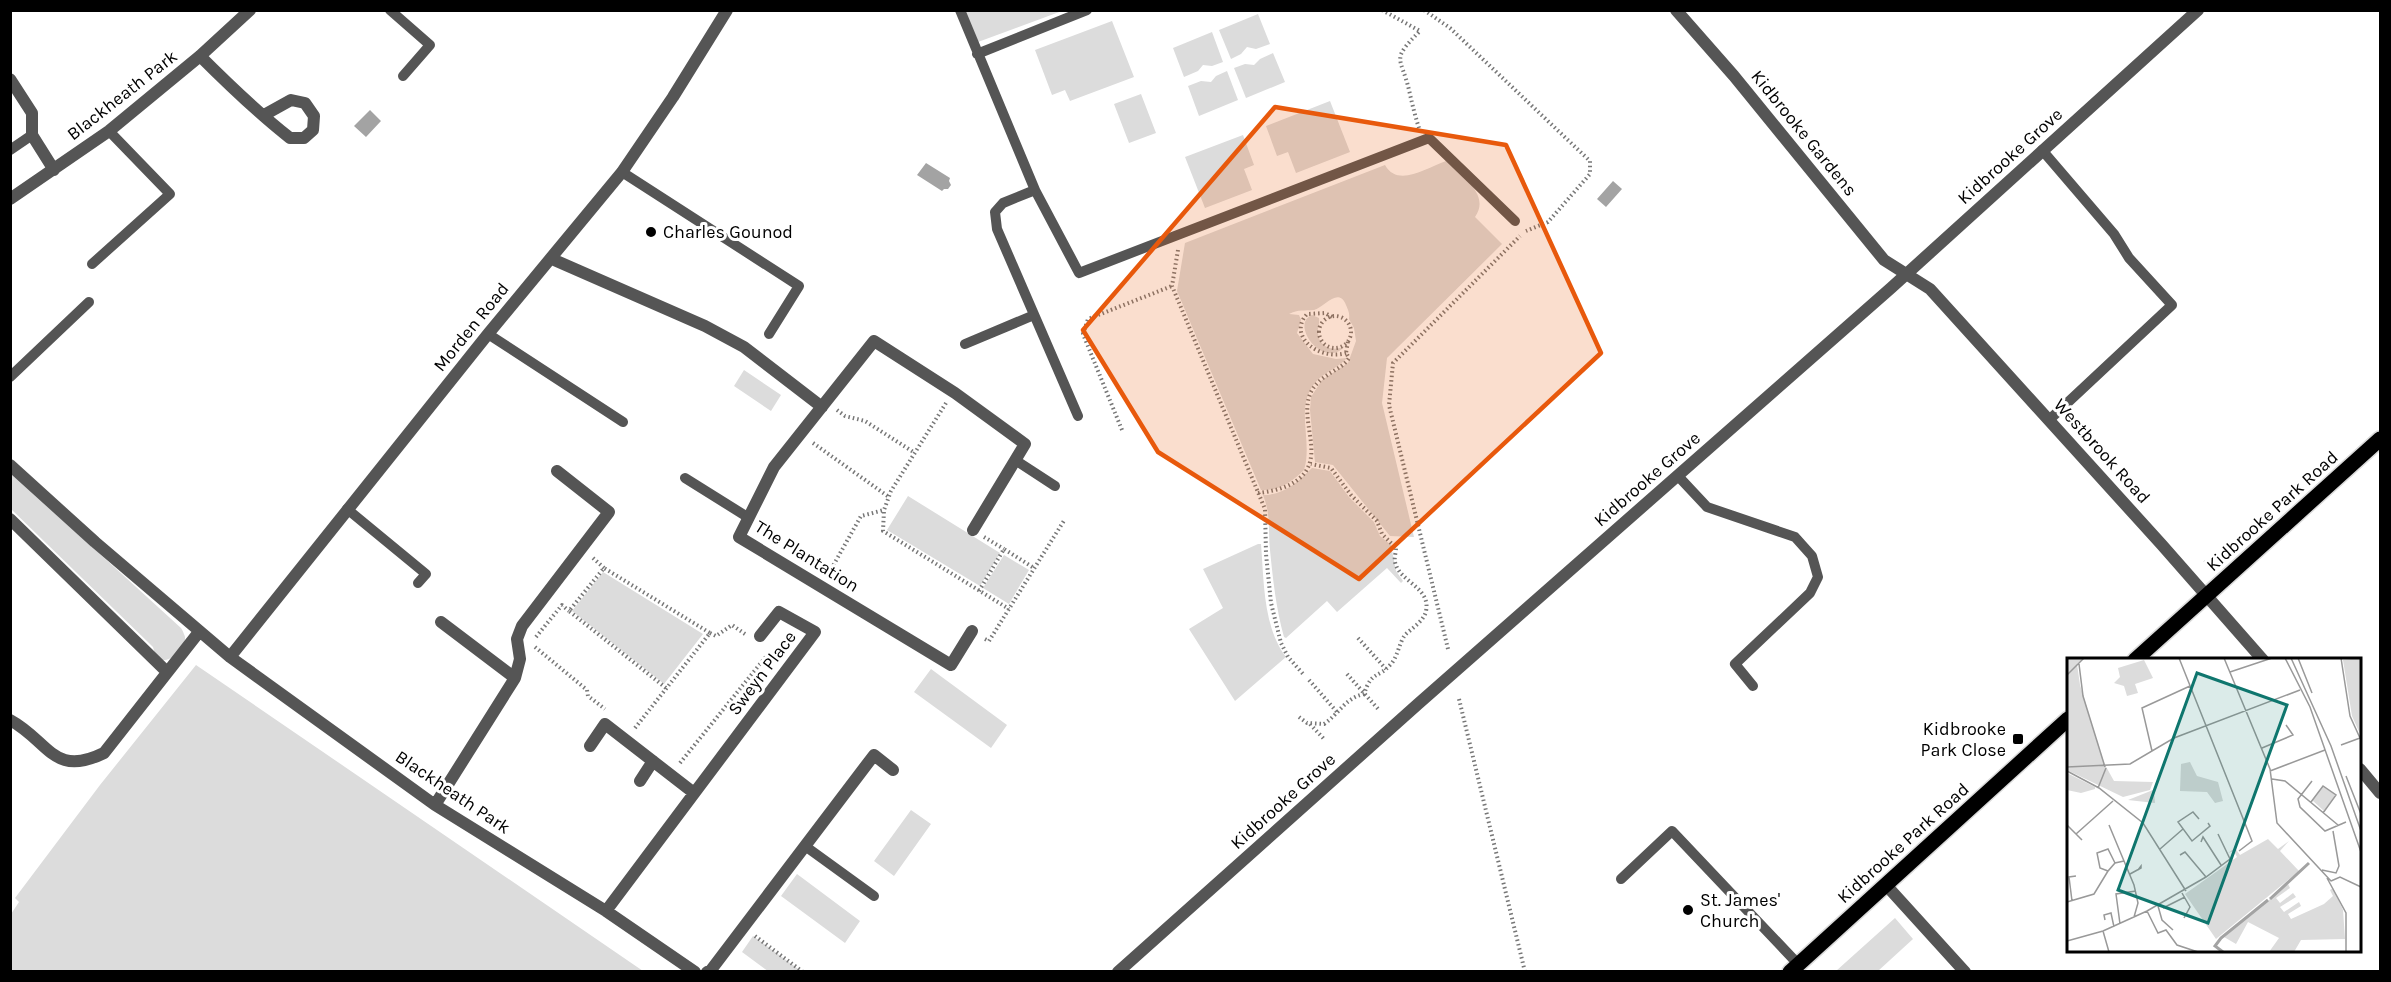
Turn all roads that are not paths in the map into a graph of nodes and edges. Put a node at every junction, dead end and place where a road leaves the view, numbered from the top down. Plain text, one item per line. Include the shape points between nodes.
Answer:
1 (250, 10) edge
2 (390, 10) edge
3 (727, 10) edge
4 (960, 10) edge
5 (1087, 10) edge
6 (1676, 10) edge
7 (2198, 10) edge
8 (977, 54) junction
9 (200, 57) junction
10 (403, 76) dead end
11 (10, 79) edge
12 (264, 115) dead end
13 (109, 131) junction
14 (32, 135) junction
15 (10, 150) edge
16 (2043, 150) junction
17 (54, 170) junction
18 (622, 172) junction
19 (1035, 190) junction
20 (10, 199) edge
21 (1515, 221) dead end
22 (552, 259) junction
23 (92, 264) dead end
24 (1906, 275) junction
25 (89, 302) dead end
26 (1034, 315) junction
27 (488, 334) junction
28 (769, 334) dead end
29 (965, 344) dead end
30 (10, 377) edge
31 (823, 405) junction
32 (1078, 416) dead end
33 (2049, 420) junction
34 (622, 422) dead end
35 (2380, 439) edge
36 (1015, 460) junction
37 (10, 465) edge
38 (557, 471) dead end
39 (1678, 476) junction
40 (686, 478) dead end
41 (1055, 486) dead end
42 (347, 509) junction
43 (749, 518) junction
44 (10, 519) edge
45 (973, 530) dead end
46 (418, 584) dead end
47 (2207, 595) junction
48 (441, 622) dead end
49 (972, 631) road end
50 (199, 632) junction
51 (760, 636) dead end
52 (230, 657) junction
53 (2137, 658) edge
54 (2261, 658) edge
55 (167, 672) junction
56 (515, 678) junction
57 (1753, 686) dead end
58 (10, 720) edge
59 (2067, 720) edge
60 (590, 746) dead end
61 (653, 761) junction
62 (893, 770) dead end
63 (2361, 770) edge
64 (640, 781) dead end
65 (694, 793) junction
66 (2380, 793) edge
67 (435, 805) junction
68 (805, 846) junction
69 (1621, 879) dead end
70 (1886, 885) junction
71 (873, 896) dead end
72 (606, 911) junction
73 (1794, 968) edge
74 (695, 972) edge
75 (707, 972) edge
76 (1118, 972) edge
77 (1965, 972) edge

1 - 9 street, Blackheath Park
2 - 10 lane via 430,45
3 - 18 street, Morden Road
4 - 8 lane
5 - 8 lane
6 - 24 street, Kidbrooke Gardens via 1884,261
7 - 16 street, Kidbrooke Grove
8 - 19 lane
9 - 12 street
9 - 13 street, Blackheath Park
11 - 14 street via 32,113
13 - 17 street, Blackheath Park
13 - 23 lane via 170,194
14 - 15 lane
14 - 17 street
16 - 24 street, Kidbrooke Grove
16 - 33 lane via 2172,305
17 - 20 street, Blackheath Park
18 - 22 street, Morden Road
18 - 28 lane via 799,286
19 - 21 lane via 1079,273 1429,138
19 - 26 lane via 1003,203 995,212 997,229
22 - 27 street, Morden Road
22 - 31 street via 744,347
24 - 33 street, Westbrook Road via 1930,289
24 - 39 street, Kidbrooke Grove
25 - 30 lane
26 - 29 lane
26 - 32 lane
27 - 34 lane
27 - 42 street, Morden Road
31 - 36 street, The Plantation via 874,341 1025,444
31 - 43 street, The Plantation via 774,467
33 - 47 street, Westbrook Road
35 - 47 main road, Kidbrooke Park Road
36 - 41 lane
36 - 45 street, The Plantation
37 - 50 street, Blackheath Park
38 - 56 street via 609,512 522,626 517,639 520,659
39 - 57 lane via 1707,507 1795,537 1812,556 1818,577 1810,593 1735,664
39 - 76 street, Kidbrooke Grove
40 - 43 lane
42 - 46 lane via 426,574
42 - 52 street, Morden Road
43 - 49 street, The Plantation via 739,537 951,665
44 - 55 street
47 - 53 main road, Kidbrooke Park Road
47 - 54 street, Westbrook Road
48 - 56 street
50 - 52 street, Blackheath Park
50 - 55 street
51 - 65 street, Sweyn Place via 779,612 815,632
52 - 67 street, Blackheath Park
55 - 58 street via 104,753 87,761 69,763
56 - 67 street
59 - 70 main road, Kidbrooke Park Road
60 - 61 street via 604,724
61 - 64 street
61 - 65 street
62 - 68 street via 874,755
63 - 66 street
65 - 72 street, Sweyn Place
67 - 72 street, Blackheath Park
68 - 71 lane
68 - 75 street
69 - 73 lane via 1672,831
70 - 73 main road, Kidbrooke Park Road
70 - 77 street
72 - 74 street, Blackheath Park

